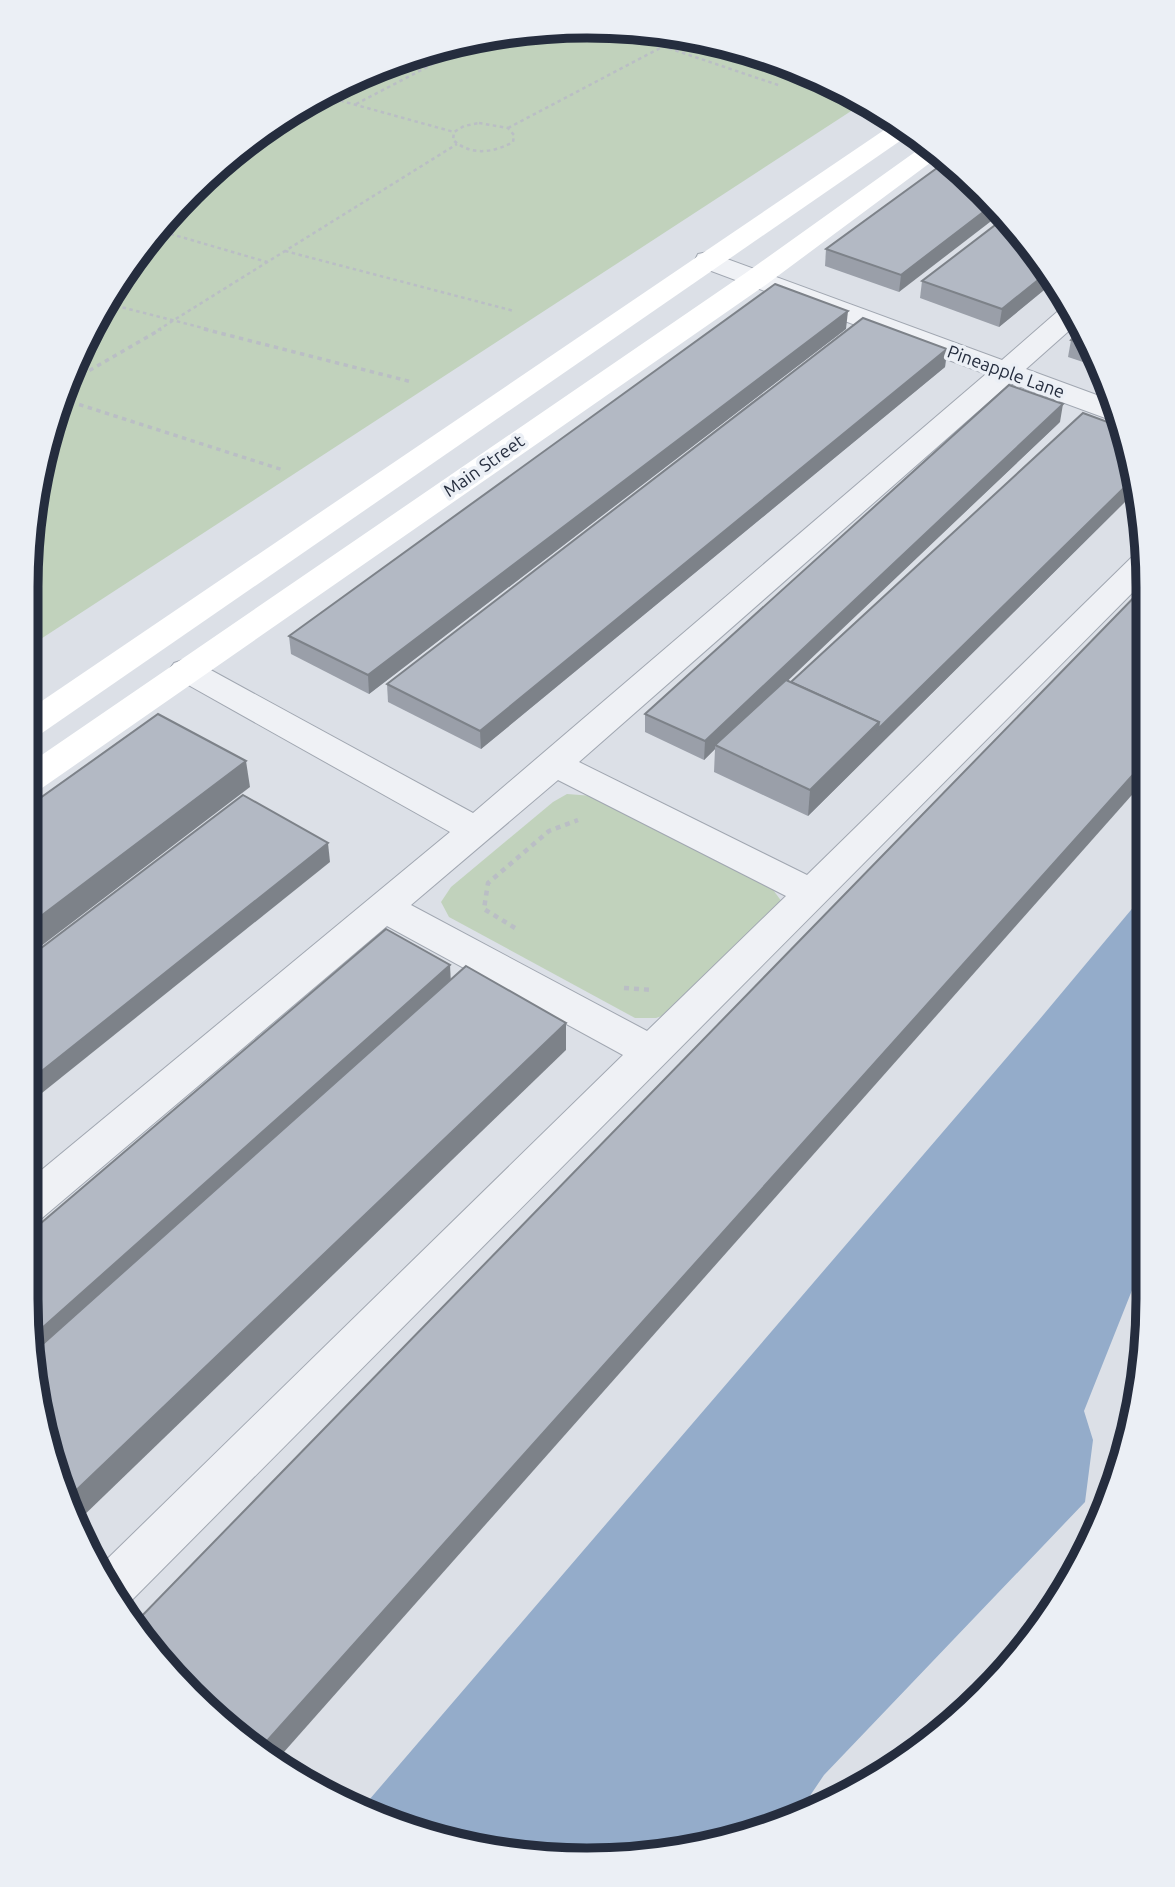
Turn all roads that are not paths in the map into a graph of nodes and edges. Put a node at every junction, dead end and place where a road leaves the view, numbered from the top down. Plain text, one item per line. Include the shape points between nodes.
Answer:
1 (896, 133) edge
2 (926, 155) edge
3 (708, 260) junction
4 (766, 282) junction
5 (1066, 319) edge
6 (1004, 372) junction
7 (1106, 409) edge
8 (1136, 571) edge
9 (186, 670) junction
10 (38, 720) edge
11 (555, 764) junction
12 (38, 774) edge
13 (475, 830) junction
14 (813, 893) junction
15 (385, 908) junction
16 (652, 1052) junction
17 (38, 1197) edge
18 (117, 1582) edge

1 - 3 street, Main Street
2 - 4 street, Main Street
3 - 4 street, Pineapple Lane
3 - 10 street, Main Street
4 - 6 street, Pineapple Lane
4 - 9 street, Main Street
5 - 6 street
6 - 7 street, Pineapple Lane
6 - 11 street
8 - 14 street
9 - 12 street, Main Street
9 - 13 street
11 - 13 street
11 - 14 street
13 - 15 street
14 - 16 street
15 - 16 street
15 - 17 street
16 - 18 street

